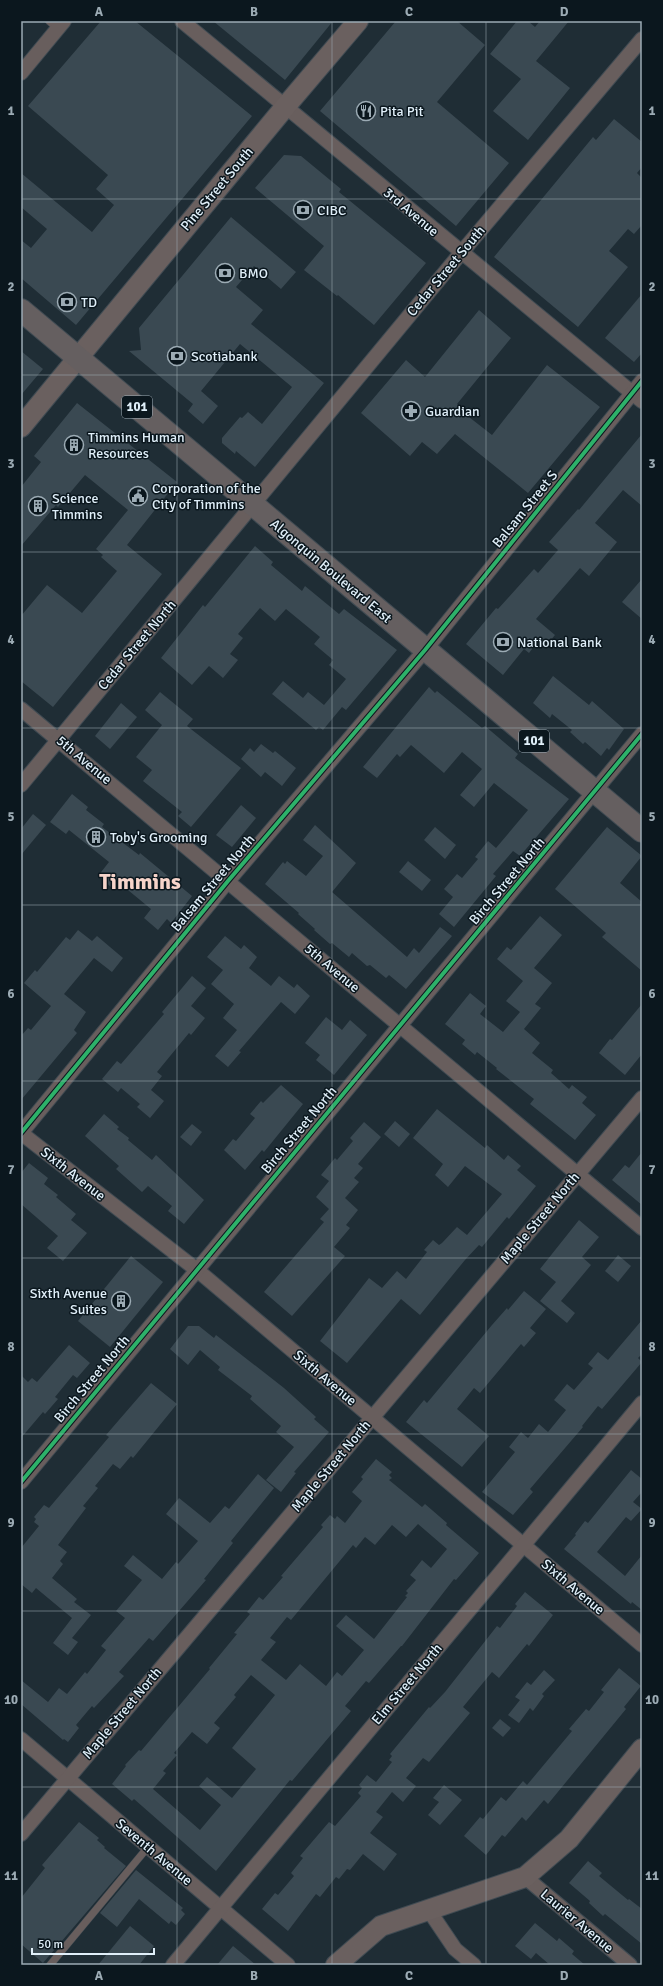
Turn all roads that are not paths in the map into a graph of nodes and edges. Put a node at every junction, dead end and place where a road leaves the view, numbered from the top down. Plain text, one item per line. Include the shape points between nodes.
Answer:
1 (182, 21) edge
2 (358, 21) edge
3 (57, 24) edge
4 (642, 39) edge
5 (21, 73) edge
6 (285, 107) junction
7 (461, 253) junction
8 (21, 310) edge
9 (78, 358) junction
10 (642, 381) edge
11 (637, 397) edge
12 (21, 427) edge
13 (253, 505) junction
14 (425, 650) junction
15 (21, 709) edge
16 (642, 734) edge
17 (59, 739) junction
18 (21, 785) edge
19 (595, 792) junction
20 (642, 832) edge
21 (228, 881) junction
22 (400, 1026) junction
23 (642, 1098) edge
24 (21, 1133) edge
25 (578, 1174) junction
26 (642, 1228) edge
27 (197, 1270) junction
28 (642, 1403) edge
29 (372, 1418) junction
30 (21, 1482) edge
31 (523, 1545) junction
32 (642, 1645) edge
33 (21, 1739) edge
34 (641, 1752) edge
35 (67, 1778) junction
36 (21, 1834) edge
37 (148, 1847) junction
38 (525, 1877) junction
39 (220, 1908) junction
40 (428, 1909) junction
41 (50, 1965) edge
42 (173, 1965) edge
43 (288, 1965) edge
44 (336, 1965) edge
45 (474, 1965) edge
46 (630, 1965) edge

1 - 6 street, 3rd Avenue
2 - 6 street, Pine Street South
3 - 5 street
4 - 7 street, Cedar Street South
6 - 7 street, 3rd Avenue
6 - 9 street, Pine Street South
7 - 11 street, 3rd Avenue
7 - 13 street, Cedar Street South
8 - 9 main road, Algonquin Boulevard East / 101
9 - 12 street, Pine Street South
9 - 13 main road, Algonquin Boulevard East / 101
10 - 11 street, Balsam Street S
11 - 14 street, Balsam Street S
13 - 14 main road, Algonquin Boulevard East / 101
13 - 17 street, Cedar Street North
14 - 19 main road, Algonquin Boulevard East / 101
14 - 21 street, Balsam Street North
15 - 17 street, 5th Avenue
16 - 19 street, Birch Street North
17 - 18 street, Cedar Street North
17 - 21 street, 5th Avenue
19 - 20 main road, Algonquin Boulevard East / 101
19 - 22 street, Birch Street North
21 - 22 street, 5th Avenue
21 - 24 street, Balsam Street North
22 - 25 street, 5th Avenue
22 - 27 street, Birch Street North
23 - 25 street, Maple Street North
24 - 27 street, Sixth Avenue
25 - 26 street, 5th Avenue
25 - 29 street, Maple Street North
27 - 29 street, Sixth Avenue
27 - 30 street, Birch Street North
28 - 31 street, Elm Street North
29 - 31 street, Sixth Avenue
29 - 35 street, Maple Street North
31 - 32 street, Sixth Avenue
31 - 39 street, Elm Street North
33 - 35 street, Seventh Avenue
34 - 38 street via 569,1839
35 - 36 street, Maple Street North
35 - 37 street, Seventh Avenue
37 - 39 street, Seventh Avenue
37 - 41 lane
38 - 40 street
38 - 46 street, Laurier Avenue
39 - 42 street, Elm Street North
39 - 43 street, Seventh Avenue
40 - 44 street via 381,1926
40 - 45 street via 455,1949

